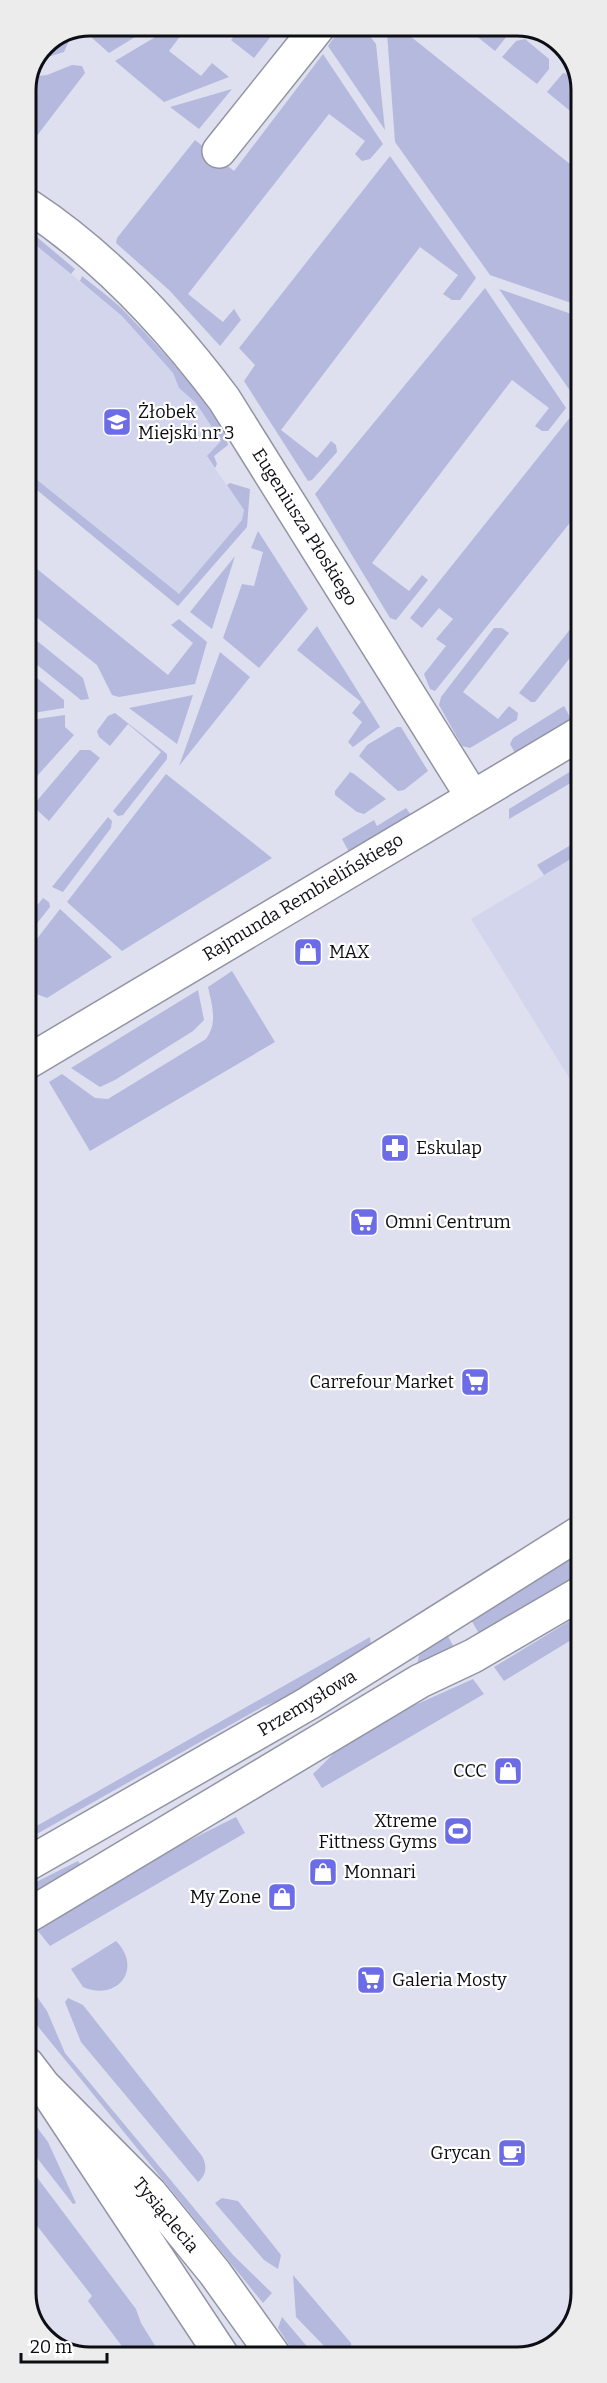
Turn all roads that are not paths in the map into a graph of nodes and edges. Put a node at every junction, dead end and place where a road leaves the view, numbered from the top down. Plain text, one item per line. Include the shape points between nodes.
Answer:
1 (311, 36) edge
2 (219, 151) dead end
3 (36, 211) edge
4 (571, 739) edge
5 (472, 796) junction
6 (36, 1056) edge
7 (571, 1538) edge
8 (571, 1599) edge
9 (36, 1859) edge
10 (36, 1913) edge
11 (36, 2076) edge
12 (36, 2076) edge
13 (216, 2347) edge
14 (268, 2347) edge

1 - 2 street
3 - 5 street, Eugeniusza Płoskiego via 63,229 112,273 196,362 224,399
4 - 5 street, Rajmunda Rembielińskiego
5 - 6 street, Rajmunda Rembielińskiego
7 - 9 street, Przemysłowa via 319,1697
8 - 10 street via 473,1656 420,1681
11 - 14 street, Tysiąclecia via 150,2193
12 - 13 street, Tysiąclecia

